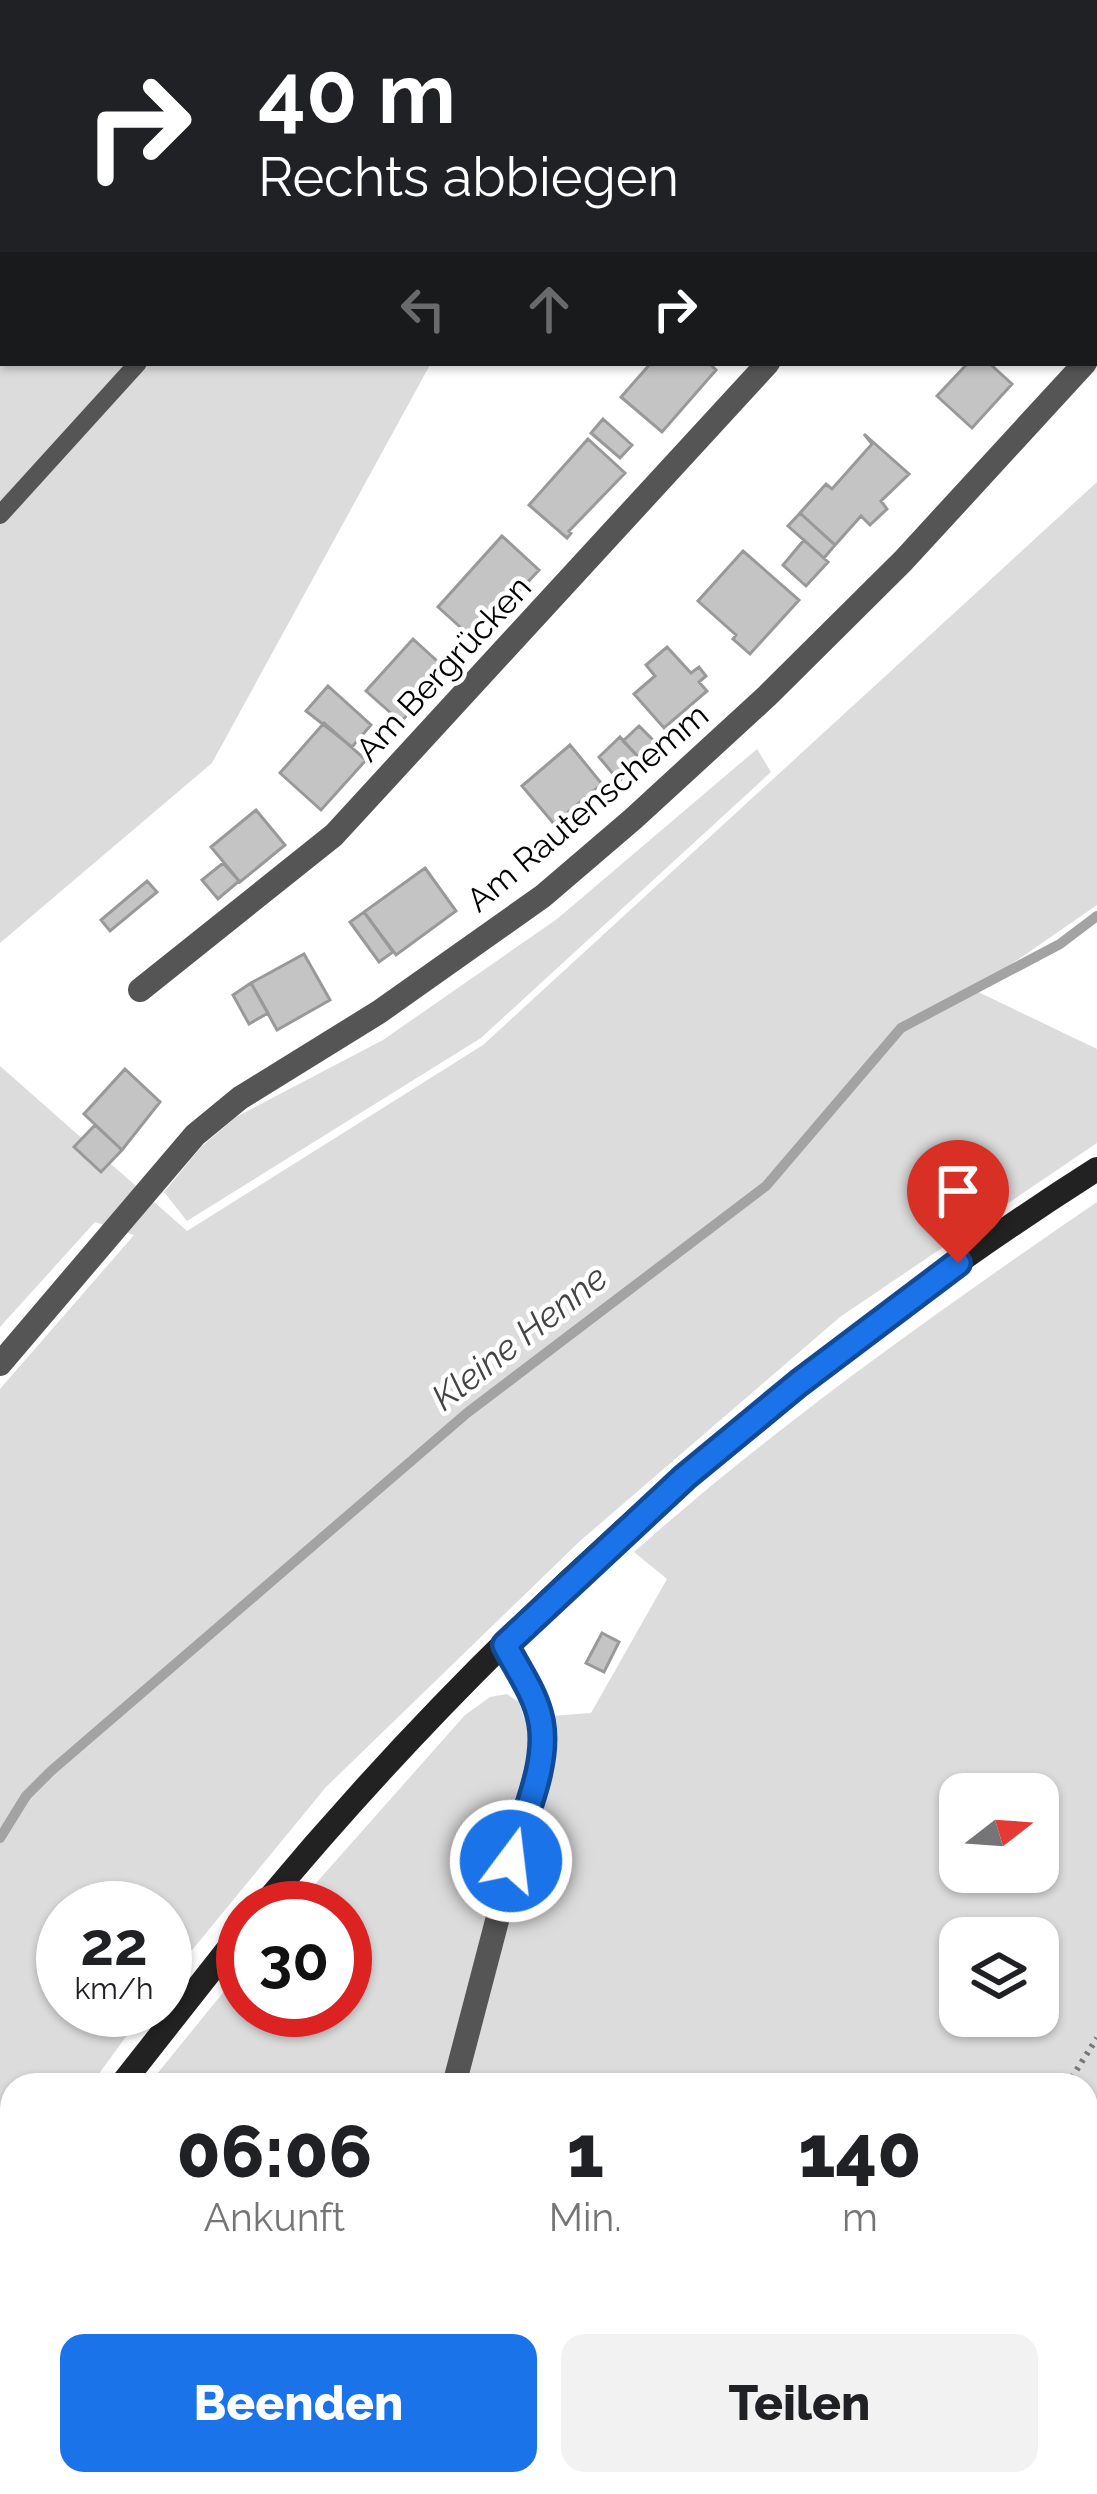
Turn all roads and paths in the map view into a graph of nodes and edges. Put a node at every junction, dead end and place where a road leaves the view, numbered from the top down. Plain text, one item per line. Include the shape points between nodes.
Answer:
1 (135, 366) edge
2 (765, 366) edge
3 (1082, 366) edge
4 (0, 515) edge
5 (140, 990) dead end
6 (1097, 1168) edge
7 (0, 1364) edge
8 (505, 1645) junction
9 (285, 1881) edge
10 (216, 1965) edge
11 (1097, 2038) edge
12 (131, 2073) edge
13 (457, 2073) edge
14 (1075, 2073) edge

1 - 4 lane
2 - 5 street, Am Bergrücken via 334,835
3 - 7 street, Am Rautenschemm via 903,561 633,818 543,896 195,1135
6 - 8 main road via 782,1397
8 - 9 main road
8 - 13 street via 537,1706 542,1749
10 - 12 main road
11 - 14 path

